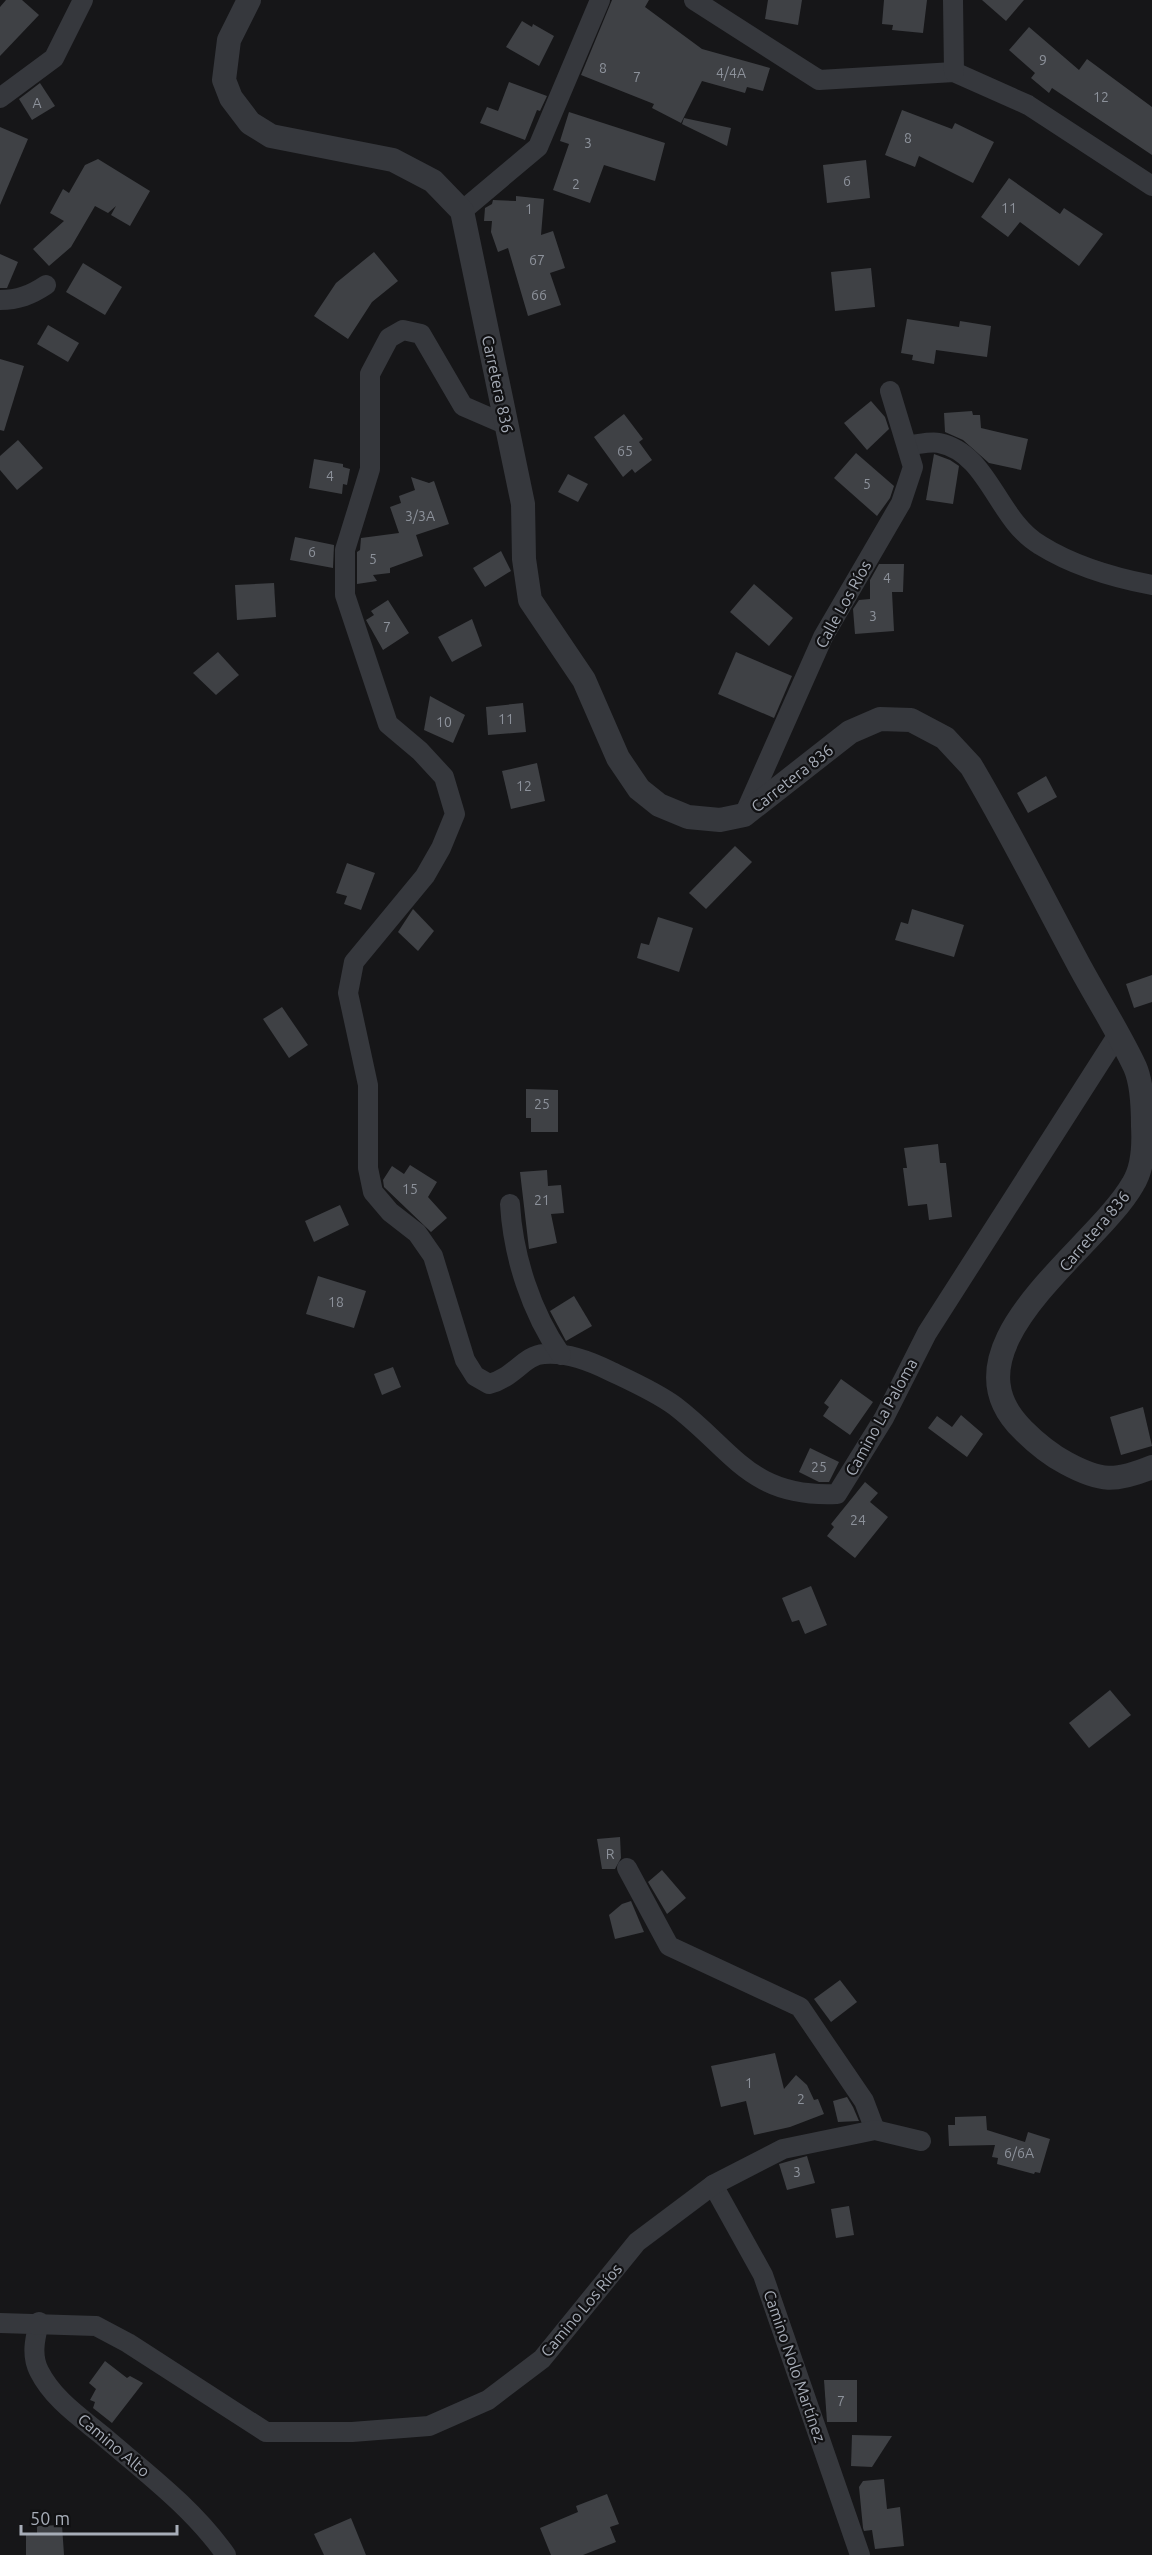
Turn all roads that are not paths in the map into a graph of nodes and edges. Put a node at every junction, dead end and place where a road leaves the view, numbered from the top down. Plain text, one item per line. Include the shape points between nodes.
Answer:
1 (82, 0) edge
2 (249, 0) edge
3 (600, 0) edge
4 (694, 0) edge
5 (953, 0) edge
6 (954, 72) junction
7 (0, 98) edge
8 (1152, 186) edge
9 (462, 211) junction
10 (46, 285) dead end
11 (0, 300) edge
12 (890, 391) dead end
13 (507, 425) junction
14 (907, 446) junction
15 (1152, 585) edge
16 (744, 815) junction
17 (1117, 1036) junction
18 (510, 1204) dead end
19 (561, 1355) junction
20 (1152, 1467) edge
21 (627, 1868) dead end
22 (875, 2130) junction
23 (921, 2142) dead end
24 (713, 2185) junction
25 (39, 2322) junction
26 (0, 2323) edge
27 (226, 2555) edge
28 (860, 2555) edge

1 - 7 street via 54,58
2 - 9 street via 229,40 224,80 231,98 250,123 271,136 393,160 433,181
3 - 9 street via 538,147
4 - 6 street via 819,80
5 - 6 street
6 - 8 street via 1028,105
9 - 13 street, Carretera 836
10 - 11 street via 14,300
12 - 14 street, Calle Los Ríos
13 - 16 street, Carretera 836 via 523,504 524,559 530,600 584,680 618,758 639,789 659,805 688,817 720,820
13 - 19 street, Camino La Paloma via 463,406 421,334 403,330 388,338 370,374 370,469 345,550 345,595 388,724 444,777 455,814 425,876 354,962 348,993 368,1085 368,1168 373,1192 390,1212 417,1233 433,1256 465,1360 476,1376 489,1383 505,1380 536,1355
14 - 15 street via 939,443 962,454 981,470 1012,522 1039,545 1079,563
14 - 16 street, Calle Los Ríos via 913,467 901,503 823,637
16 - 17 street, Carretera 836 via 850,732 880,719 911,720 945,738 971,766 989,797
17 - 19 street, Camino La Paloma via 927,1333 884,1418 837,1494 783,1489 741,1468 674,1406 594,1363
17 - 20 street, Carretera 836 via 1136,1069 1144,1128 1141,1162 1134,1183 1100,1228 1026,1306 1004,1343 997,1371 999,1393 1008,1415 1061,1460 1091,1477 1125,1478
18 - 19 street via 515,1242 528,1287 543,1329
21 - 22 street via 669,1947 800,2007 864,2101
22 - 23 street, Camino Los Ríos
22 - 24 street, Camino Los Ríos via 783,2149
24 - 25 street, Camino Los Ríos via 637,2242 542,2359 488,2400 429,2426 352,2432 266,2432 96,2326
24 - 28 street, Camino Nolo Martínez via 763,2275
25 - 26 street, Camino Los Ríos
25 - 27 street, Camino Alto via 33,2347 38,2369 52,2393 173,2496

